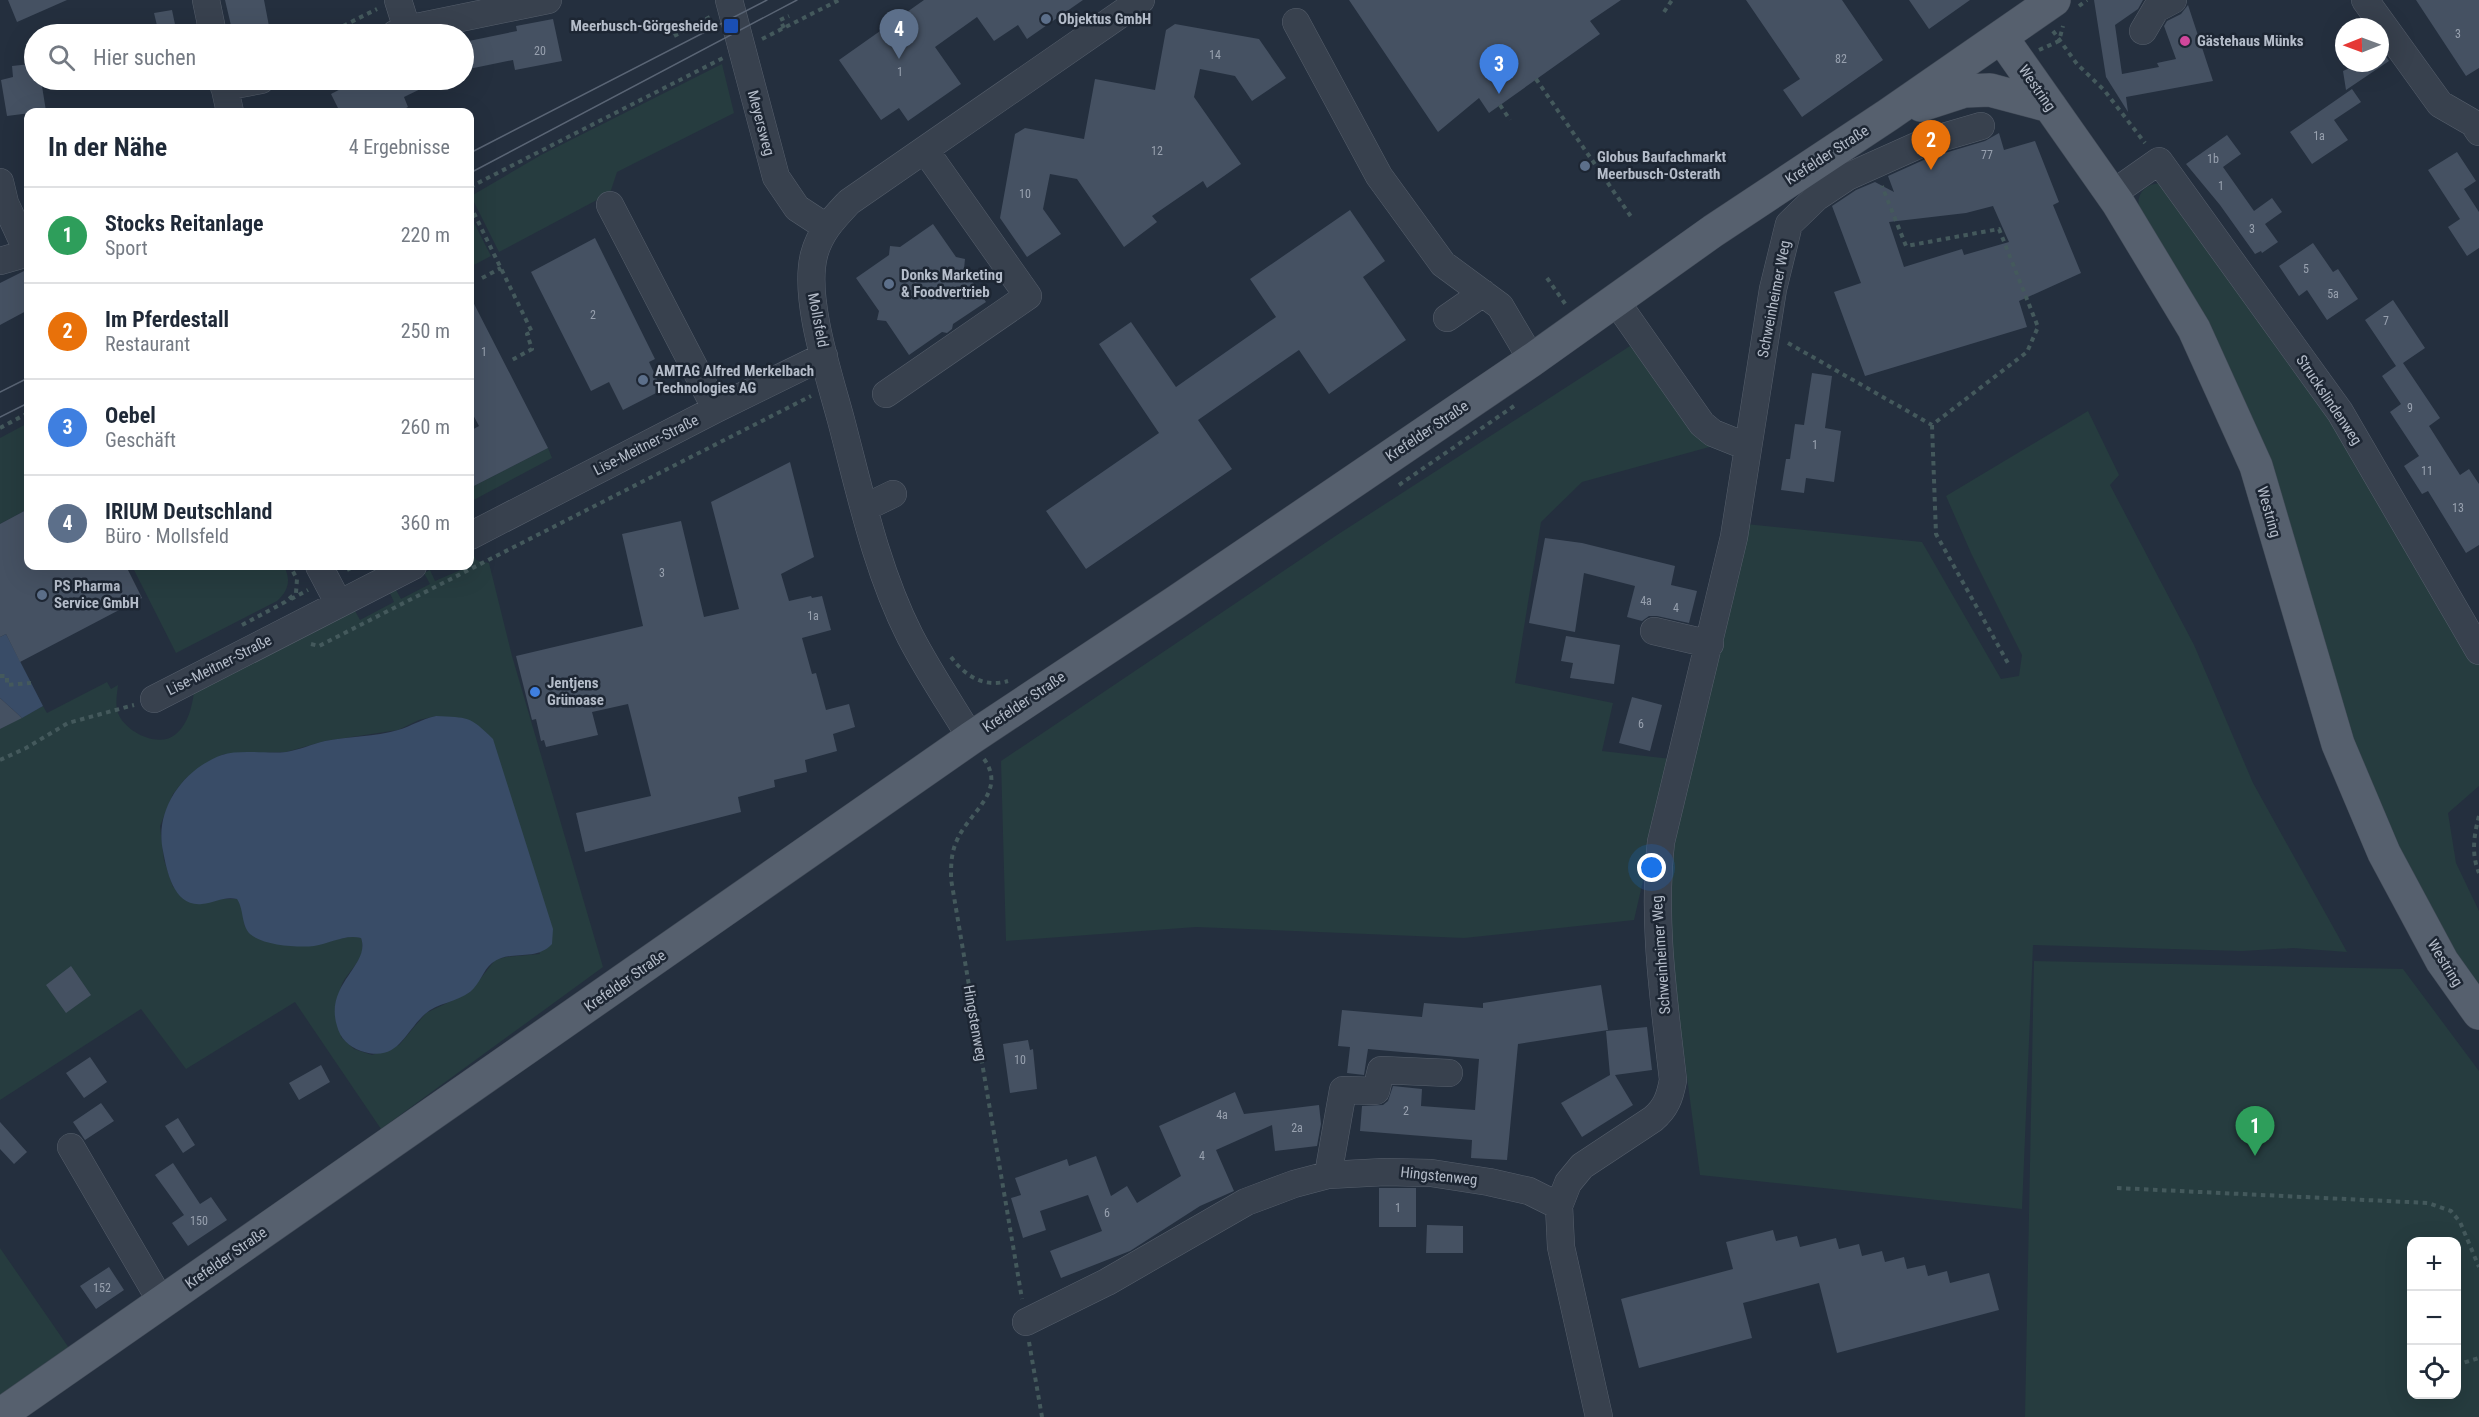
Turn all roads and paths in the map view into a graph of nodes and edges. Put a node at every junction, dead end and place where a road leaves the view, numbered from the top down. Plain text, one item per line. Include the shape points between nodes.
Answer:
1 (206, 0) edge
2 (548, 0) edge
3 (839, 0) edge
4 (1141, 0) edge
5 (1672, 0) edge
6 (2173, 0) edge
7 (2366, 0) edge
8 (730, 3) edge
9 (2047, 5) edge
10 (1664, 12) dead end
11 (789, 16) dead end
12 (395, 20) edge
13 (1296, 22) dead end
14 (211, 24) edge
15 (347, 24) edge
16 (784, 28) junction
17 (2143, 31) dead end
18 (674, 36) dead end
19 (2002, 38) junction
20 (742, 49) junction
21 (1536, 79) dead end
22 (1500, 105) dead end
23 (2050, 106) junction
24 (1888, 115) junction
25 (1510, 120) dead end
26 (1981, 126) dead end
27 (2479, 132) edge
28 (925, 150) junction
29 (2158, 161) junction
30 (1874, 165) junction
31 (0, 182) edge
32 (474, 185) edge
33 (2112, 194) junction
34 (610, 205) dead end
35 (474, 213) edge
36 (1632, 218) dead end
37 (826, 227) junction
38 (24, 245) edge
39 (24, 254) edge
40 (0, 261) edge
41 (501, 268) junction
42 (482, 278) dead end
43 (1483, 293) junction
44 (1615, 300) junction
45 (1447, 318) dead end
46 (1766, 331) junction
47 (824, 356) junction
48 (512, 360) dead end
49 (1532, 360) junction
50 (832, 385) junction
51 (886, 394) dead end
52 (716, 409) junction
53 (24, 415) edge
54 (1932, 425) junction
55 (0, 428) edge
56 (1748, 447) junction
57 (893, 494) dead end
58 (864, 508) junction
59 (474, 534) edge
60 (496, 555) dead end
61 (321, 570) edge
62 (405, 570) edge
63 (339, 604) junction
64 (1654, 630) dead end
65 (1710, 644) junction
66 (2479, 651) edge
67 (2009, 665) dead end
68 (0, 676) edge
69 (31, 683) dead end
70 (154, 699) joint
71 (971, 738) junction
72 (0, 760) edge
73 (2479, 816) edge
74 (2479, 873) edge
75 (2479, 1013) edge
76 (1449, 1073) dead end
77 (71, 1147) dead end
78 (1328, 1175) junction
79 (2117, 1188) dead end
80 (1559, 1206) junction
81 (2479, 1267) edge
82 (162, 1303) junction
83 (1026, 1322) junction
84 (2479, 1358) edge
85 (2461, 1364) edge
86 (0, 1415) edge
87 (1042, 1417) edge
88 (1599, 1417) edge

1 - 14 street
2 - 12 street
3 - 16 path
4 - 28 street, Mollsfeld
5 - 10 path
6 - 17 street via 2156,9
7 - 27 street via 2440,104 2473,123
8 - 18 path
8 - 20 street, Meyersweg
9 - 19 main road, Krefelder Straße
9 - 29 path via 2077,64 2104,90
11 - 16 path via 780,20
12 - 15 path via 378,8
13 - 43 street via 1379,176 1443,264
16 - 20 path
19 - 23 main road, Westring
19 - 24 main road, Krefelder Straße
20 - 32 path
20 - 37 street, Meyersweg via 770,138 776,177 788,185 797,208
21 - 36 path
22 - 25 path
23 - 24 main road via 2012,94 1976,90
23 - 33 main road, Westring
24 - 44 main road, Krefelder Straße
26 - 30 street, Schweinheimer Weg via 1923,143
28 - 37 street, Mollsfeld via 849,202
28 - 51 street via 1028,296
29 - 33 street
29 - 66 street, Struckslindenweg via 2340,412
30 - 46 street, Schweinheimer Weg via 1818,197 1789,224
30 - 54 path via 1906,246 1999,229 2038,327 2027,352
31 - 38 street via 4,203
33 - 75 main road, Westring via 2194,329 2256,466 2338,744 2384,853 2442,961
34 - 52 street
35 - 41 path
37 - 47 street, Mollsfeld via 814,254 811,286
39 - 40 street
41 - 42 path
41 - 48 path via 532,332 527,334 532,349
43 - 45 street
43 - 49 street via 1500,306
44 - 49 main road, Krefelder Straße
44 - 56 street via 1702,424 1713,434
46 - 54 path
46 - 56 street, Schweinheimer Weg
47 - 50 street, Mollsfeld
47 - 52 street, Lise-Meitner-Straße
49 - 71 main road, Krefelder Straße
50 - 58 street, Mollsfeld
50 - 60 path
52 - 59 street, Lise-Meitner-Straße
53 - 55 path
54 - 67 path via 1936,534
56 - 65 street, Schweinheimer Weg via 1734,537
57 - 58 street
58 - 71 street, Mollsfeld via 888,586 910,636
61 - 63 street
62 - 63 street, Lise-Meitner-Straße
63 - 70 street, Lise-Meitner-Straße
64 - 65 street
65 - 80 street, Schweinheimer Weg via 1661,842 1656,886 1659,961 1673,1080 1670,1098 1653,1119 1582,1166
68 - 69 path via 7,676 7,685
70 - 72 path via 68,723
71 - 82 main road, Krefelder Straße
71 - 83 path, Hingstenweg via 991,768 992,781 986,799 959,836 951,856 951,879
73 - 74 path via 2473,839
76 - 78 street via 1381,1070 1376,1091 1343,1090
77 - 82 street
78 - 80 street, Hingstenweg via 1431,1173 1529,1191
78 - 83 street, Hingstenweg via 1246,1202 1107,1282
79 - 81 path via 2428,1203 2451,1211 2460,1222
80 - 88 street, Schweinheimer Weg via 1561,1247
82 - 86 main road, Krefelder Straße
83 - 87 path, Hingstenweg
84 - 85 path

